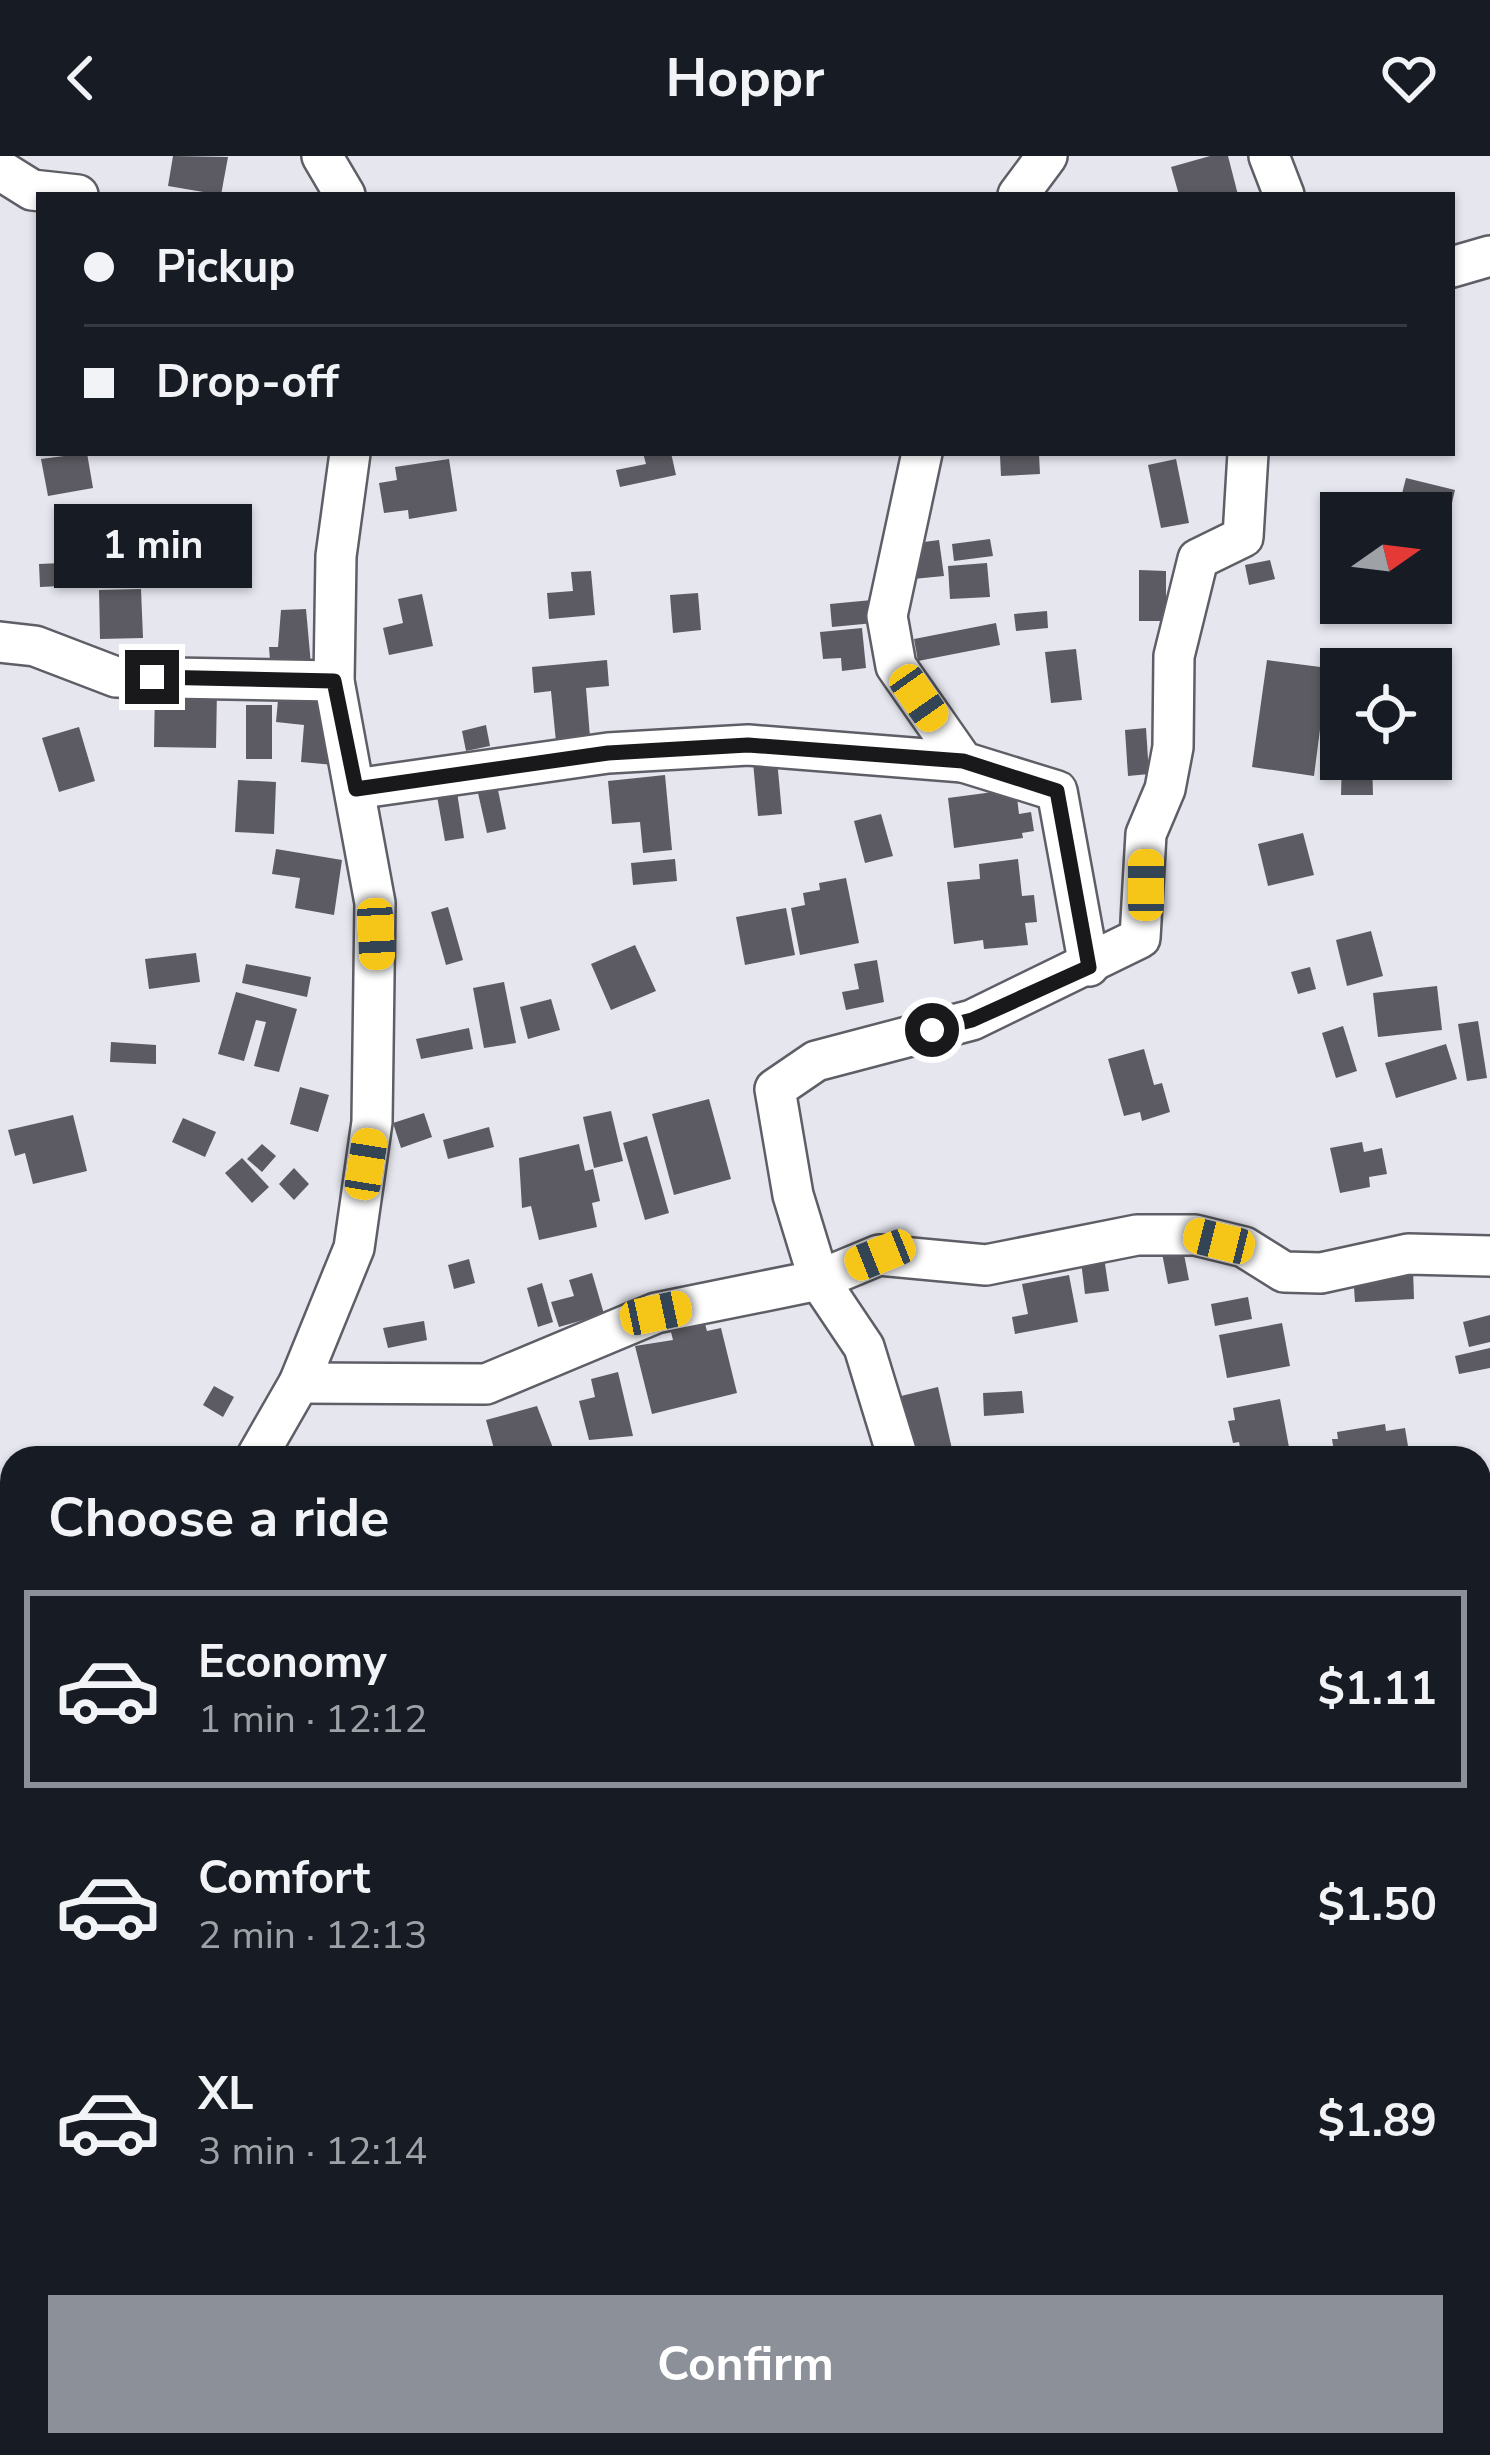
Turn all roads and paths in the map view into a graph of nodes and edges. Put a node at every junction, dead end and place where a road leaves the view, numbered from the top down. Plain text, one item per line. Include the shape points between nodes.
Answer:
1 (322, 156) edge
2 (1047, 156) edge
3 (1269, 156) edge
4 (0, 170) edge
5 (50, 192) edge
6 (343, 192) edge
7 (1020, 192) edge
8 (1284, 192) edge
9 (1490, 256) edge
10 (1455, 266) edge
11 (350, 456) edge
12 (921, 456) edge
13 (1247, 456) edge
14 (0, 642) edge
15 (334, 681) junction
16 (963, 761) junction
17 (356, 789) junction
18 (1089, 967) junction
19 (1490, 1256) edge
20 (820, 1280) junction
21 (299, 1383) junction
22 (263, 1446) edge
23 (894, 1446) edge

1 - 6 street
2 - 7 street
3 - 8 street
4 - 5 street
9 - 10 street
11 - 15 street via 336,556
12 - 16 street via 887,616 896,666
13 - 18 street via 1244,537 1198,559 1184,599 1173,747 1146,834 1140,938
14 - 15 street via 35,646 116,677
15 - 17 street
16 - 17 street via 748,745 608,753
16 - 18 street via 1057,791
17 - 21 street via 376,924 372,1122 354,1248
18 - 20 street via 972,1020 816,1061 775,1090 793,1196
19 - 20 street via 1408,1254 1303,1273 1284,1271 1244,1246 1137,1235 986,1265 880,1255
20 - 21 street via 656,1313 486,1384
20 - 23 street via 864,1347
21 - 22 street

